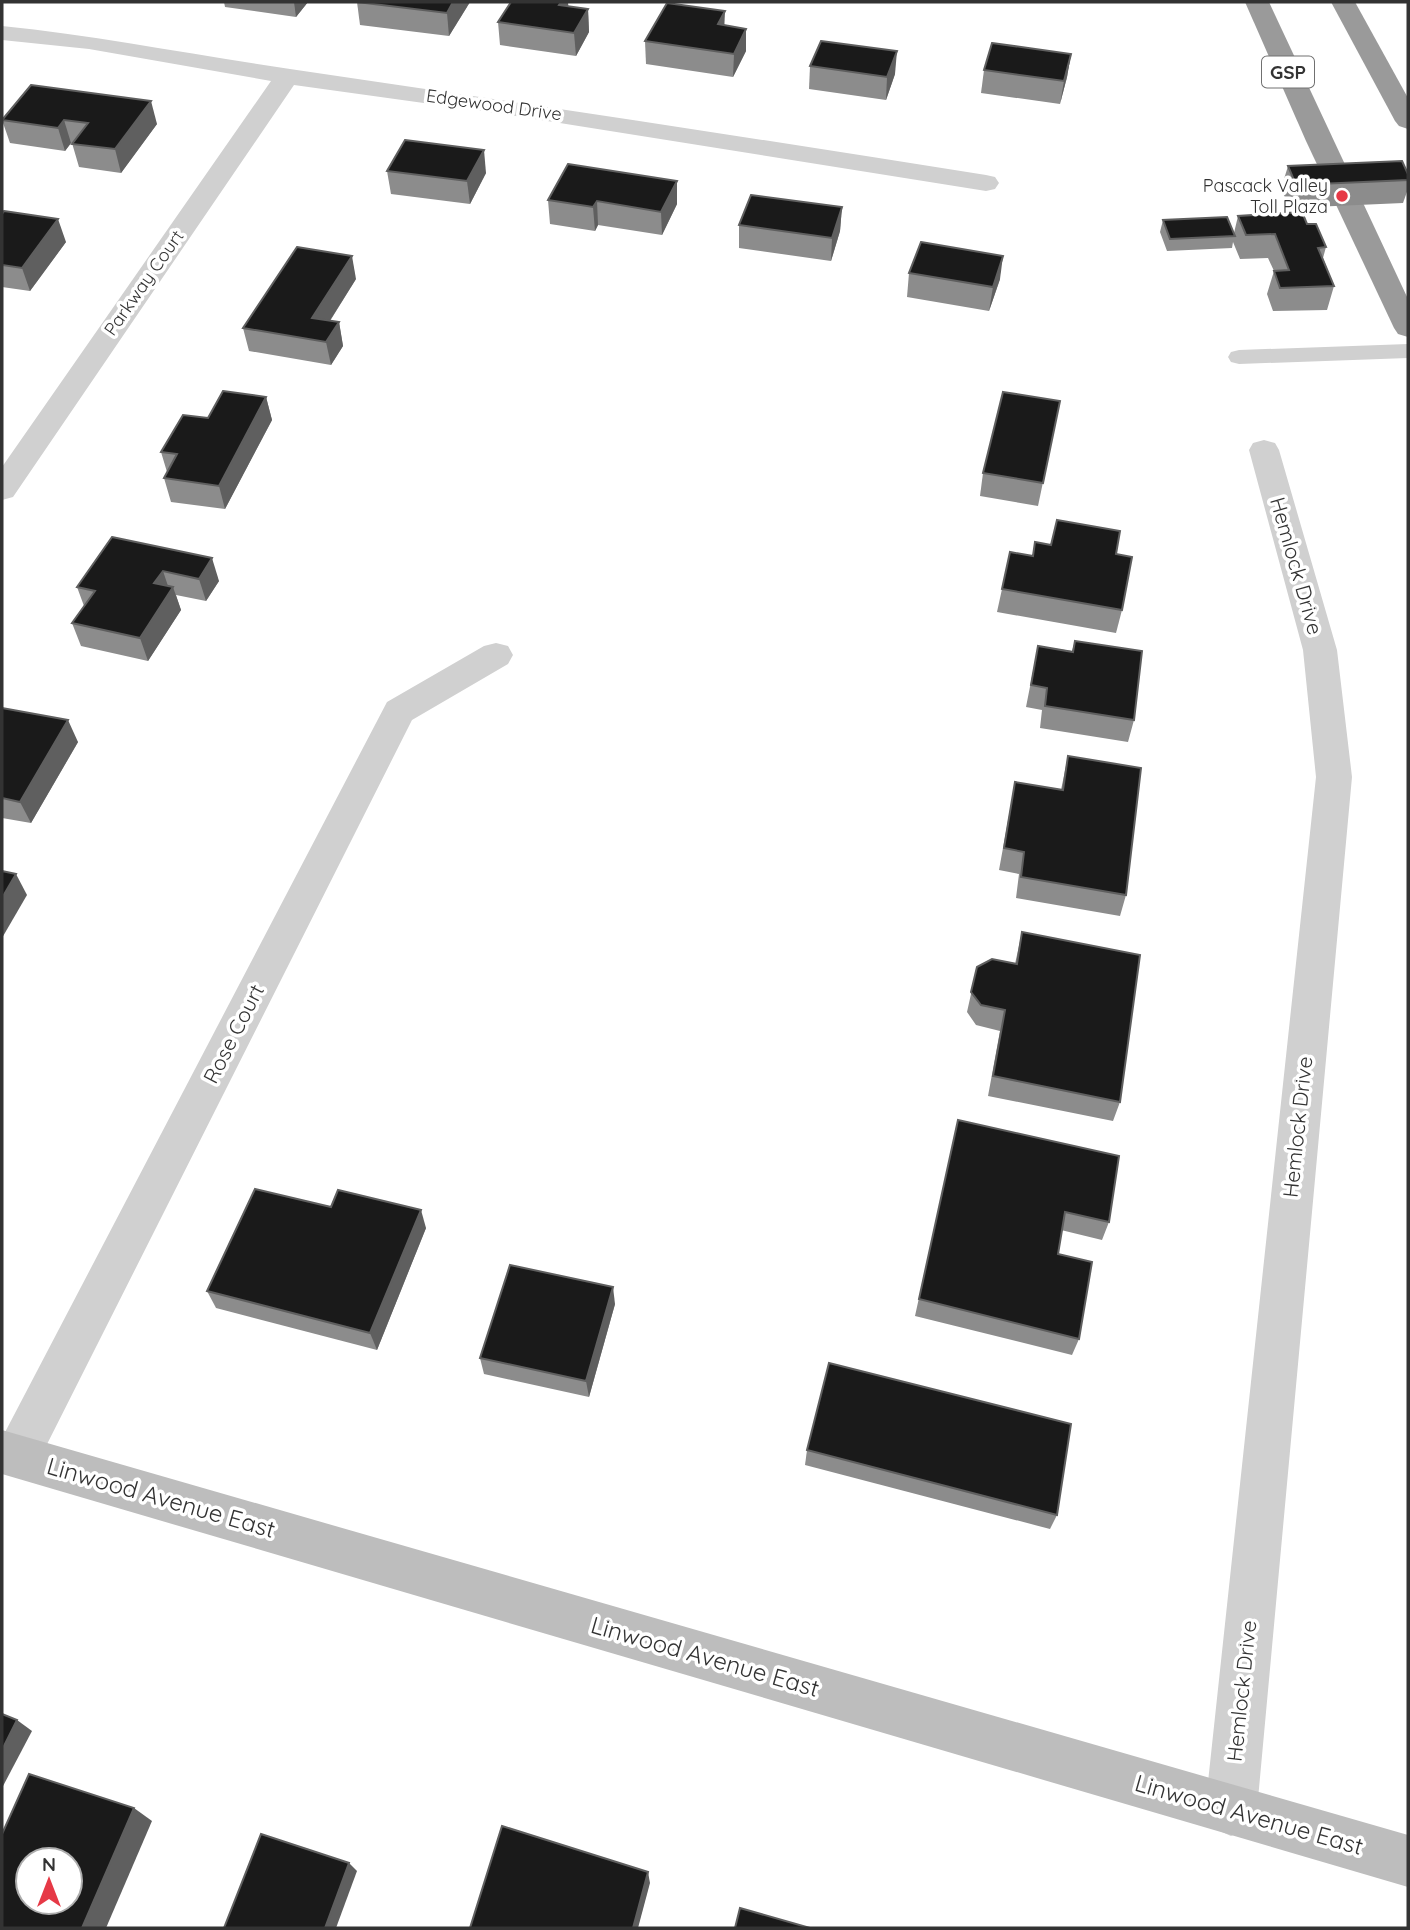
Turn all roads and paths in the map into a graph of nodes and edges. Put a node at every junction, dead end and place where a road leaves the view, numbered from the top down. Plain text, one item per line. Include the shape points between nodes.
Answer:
1 (1257, 2) edge
2 (1343, 2) edge
3 (2, 33) edge
4 (287, 76) junction
5 (1408, 121) edge
6 (986, 183) dead end
7 (1408, 328) edge
8 (1408, 351) edge
9 (1239, 357) dead end
10 (1264, 450) dead end
11 (2, 490) edge
12 (496, 654) dead end
13 (10, 1454) edge
14 (1231, 1810) junction
15 (1408, 1861) edge

1 - 7 highway, GSP
2 - 5 highway
3 - 4 street, Edgewood Drive via 89,42
4 - 6 street, Edgewood Drive
4 - 11 street, Parkway Court
8 - 9 lane
10 - 14 street, Hemlock Drive via 1320,650 1334,776
12 - 13 street, Rose Court via 399,711
13 - 14 main road, Linwood Avenue East
14 - 15 main road, Linwood Avenue East

